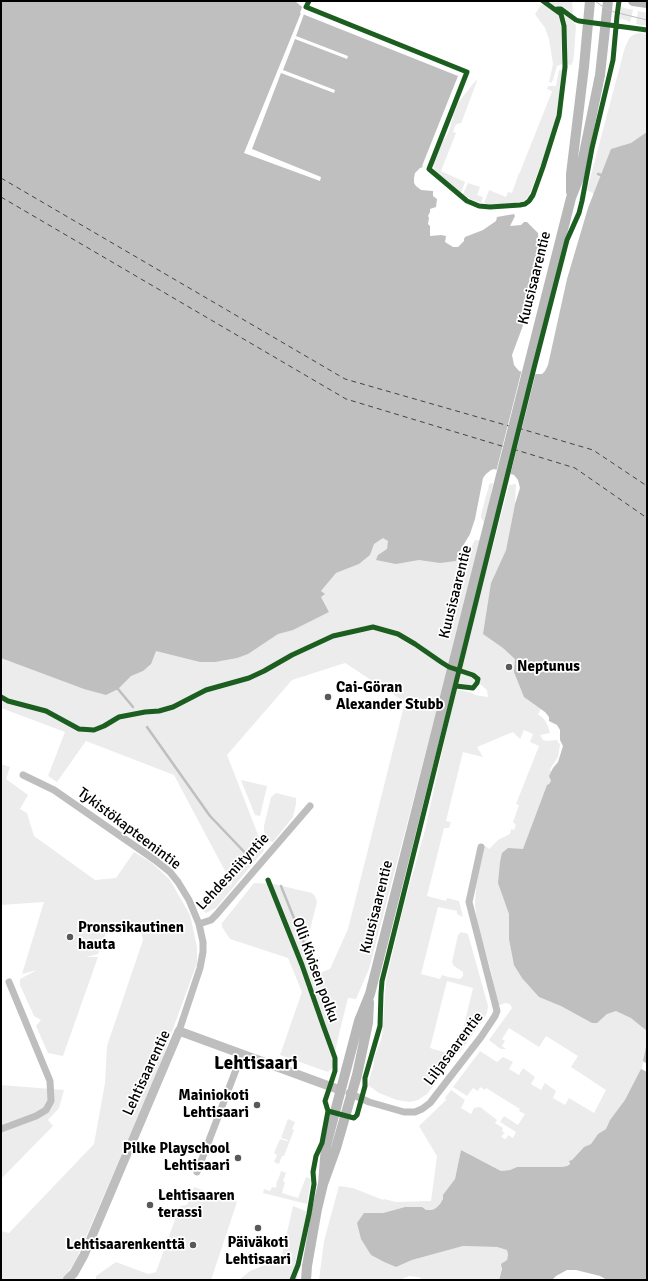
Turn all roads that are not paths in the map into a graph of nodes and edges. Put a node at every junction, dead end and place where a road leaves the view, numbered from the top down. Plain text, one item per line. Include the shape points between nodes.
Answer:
1 (590, 1) edge
2 (608, 1) edge
3 (633, 1) edge
4 (647, 3) edge
5 (571, 198) junction
6 (23, 775) dead end
7 (310, 806) dead end
8 (481, 847) dead end
9 (199, 924) junction
10 (9, 982) dead end
11 (370, 994) junction
12 (179, 1031) junction
13 (242, 1054) junction
14 (340, 1090) junction
15 (351, 1094) junction
16 (1, 1129) edge
17 (197, 1172) dead end
18 (323, 1184) junction
19 (67, 1280) edge
20 (306, 1280) edge

1 - 5 main road, Kuusisaarentie via 571,174
2 - 5 main road, Kuusisaarentie via 600,75 579,178
3 - 4 main road
5 - 11 main road, Kuusisaarentie
6 - 9 street, Tykistökapteenintie via 54,790 170,872 189,900
7 - 9 street, Lehdesniityntie via 216,915
8 - 15 street, Liljasaarentie via 469,902 497,1011 481,1037 430,1103 415,1112 404,1112
9 - 12 street, Lehdesniityntie via 203,942 202,960
10 - 16 street via 50,1080 51,1101 46,1110 36,1116
11 - 14 main road, Kuusisaarentie via 359,1021
11 - 15 main road, Kuusisaarentie via 368,1024
12 - 13 street, Lehtisaarentie
12 - 19 street, Lehtisaarentie via 84,1255
13 - 14 street, Lehtisaarentie
13 - 17 street
14 - 15 street, Liljasaarentie
14 - 18 main road, Kuusisaarentie via 326,1146
15 - 18 main road, Kuusisaarentie
18 - 20 main road, Kuusisaarentie

